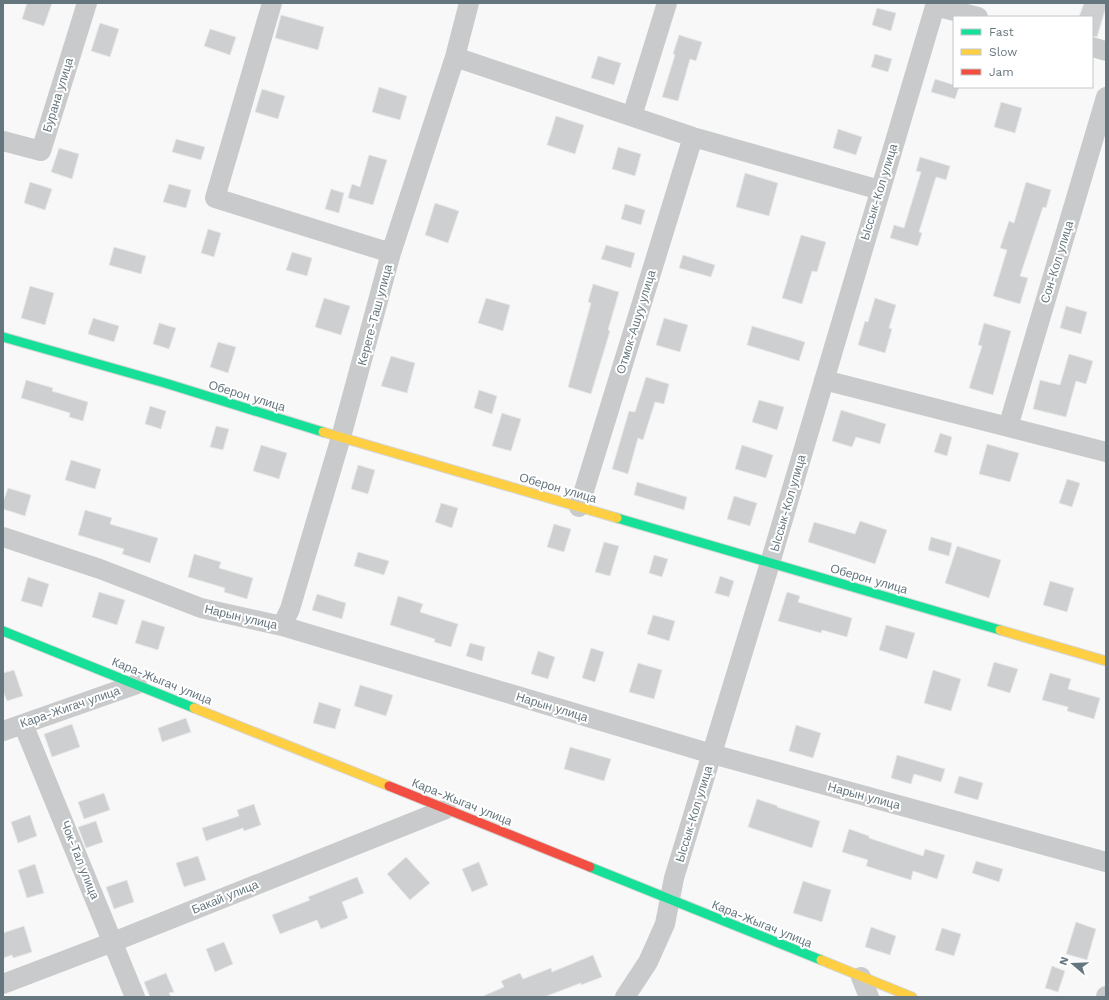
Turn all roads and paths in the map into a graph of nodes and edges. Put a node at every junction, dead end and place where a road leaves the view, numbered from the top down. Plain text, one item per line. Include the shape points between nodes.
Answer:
1 (87, 3) edge
2 (272, 3) edge
3 (469, 3) edge
4 (667, 3) edge
5 (935, 4) edge
6 (975, 16) edge
7 (1093, 47) edge
8 (1106, 51) edge
9 (455, 57) junction
10 (1106, 97) edge
11 (632, 116) junction
12 (693, 137) junction
13 (3, 141) edge
14 (880, 190) junction
15 (392, 253) junction
16 (3, 337) edge
17 (824, 380) junction
18 (1008, 427) junction
19 (341, 437) junction
20 (1106, 452) edge
21 (580, 507) junction
22 (3, 537) edge
23 (770, 564) junction
24 (282, 626) junction
25 (3, 631) edge
26 (1106, 661) edge
27 (137, 684) junction
28 (23, 724) junction
29 (3, 731) edge
30 (712, 754) junction
31 (446, 808) junction
32 (1106, 862) edge
33 (670, 900) junction
34 (113, 942) junction
35 (861, 977) junction
36 (3, 984) edge
37 (628, 996) edge
38 (135, 997) edge
39 (869, 997) edge
40 (912, 997) edge

1 - 13 street, Бурана улица via 41,151
2 - 15 street via 215,198
3 - 9 street, Кереге-Таш улица
4 - 11 street
5 - 6 street
5 - 14 street, Ыссык-Кол улица
7 - 8 street
9 - 11 street
9 - 15 street, Кереге-Таш улица
10 - 18 street, Сон-Кол улица
11 - 12 street
12 - 14 street
12 - 21 street, Отмок-Ашуу улица
14 - 17 street, Ыссык-Кол улица
15 - 19 street, Кереге-Таш улица
16 - 19 street, Оберон улица
17 - 18 street
17 - 23 street, Ыссык-Кол улица
18 - 20 street
19 - 21 street, Оберон улица
19 - 24 street, Кереге-Таш улица via 290,609
21 - 23 street, Оберон улица
22 - 24 street, Нарын улица via 100,569 201,608
23 - 26 street, Оберон улица
23 - 30 street, Ыссык-Кол улица
24 - 30 street, Нарын улица
25 - 27 street, Кара-Жыгач улица
27 - 28 street, Кара-Жигач улица
27 - 31 street, Кара-Жыгач улица
28 - 29 street, Кара-Жигач улица
28 - 34 street, Чок-Тал улица
30 - 32 street, Нарын улица
30 - 33 street, Ыссык-Кол улица via 674,878
31 - 33 street, Кара-Жыгач улица
31 - 34 street, Бакай улица
33 - 35 street, Кара-Жыгач улица
33 - 37 street, Ыссык-Кол улица via 665,924 648,962
34 - 36 street, Бакай улица
34 - 38 street, Чок-Тал улица
35 - 39 street
35 - 40 street, Кара-Жыгач улица

